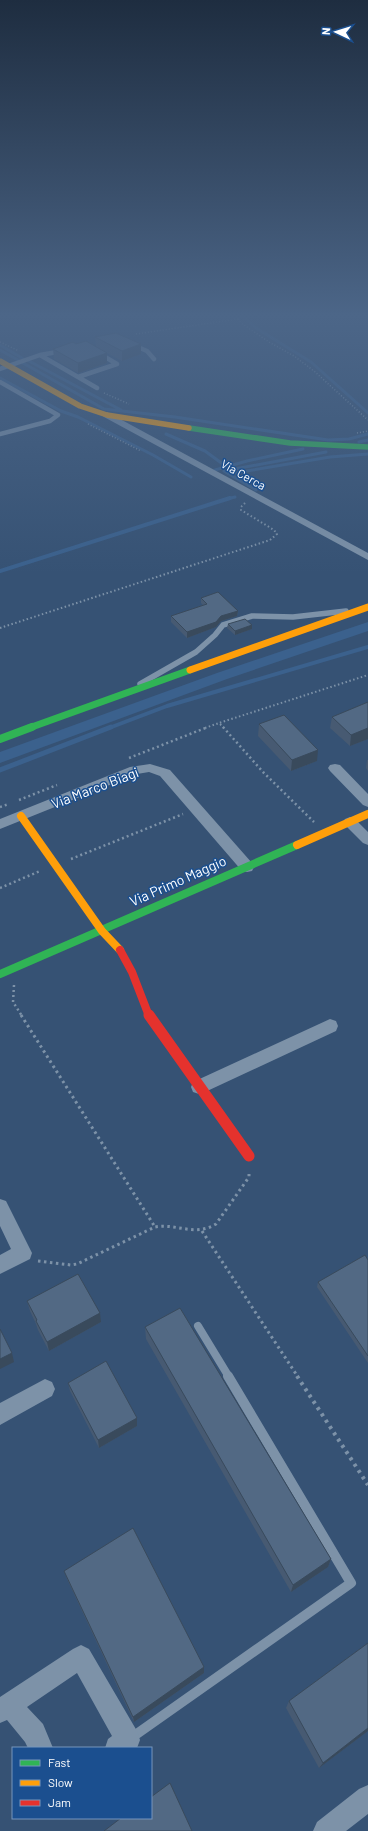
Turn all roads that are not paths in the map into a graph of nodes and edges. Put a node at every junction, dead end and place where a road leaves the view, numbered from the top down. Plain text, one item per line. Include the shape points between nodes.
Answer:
1 (37, 402) edge
2 (73, 402) edge
3 (107, 415) junction
4 (0, 434) edge
5 (368, 447) edge
6 (368, 557) edge
7 (365, 608) edge
8 (132, 690) junction
9 (0, 739) edge
10 (335, 768) dead end
11 (368, 802) edge
12 (368, 814) edge
13 (21, 816) junction
14 (350, 822) junction
15 (0, 824) edge
16 (368, 840) edge
17 (247, 866) junction
18 (102, 931) junction
19 (3, 973) edge
20 (330, 1026) dead end
21 (199, 1087) junction
22 (249, 1156) road end
23 (0, 1207) edge
24 (0, 1265) edge
25 (198, 1326) dead end
26 (45, 1389) dead end
27 (0, 1415) edge
28 (4, 1708) edge
29 (122, 1744) edge
30 (41, 1747) edge
31 (368, 1798) edge
32 (326, 1831) edge

1 - 4 lane via 58,416 50,421
2 - 3 main road
3 - 5 main road via 290,442
3 - 6 street, Via Cerca
7 - 8 main road
7 - 8 lane via 320,615 252,616 223,625 217,635 203,647 151,676
8 - 9 main road
10 - 11 street
12 - 14 main road, Via Primo Maggio
13 - 15 street, Via Marco Biagi
13 - 17 street, Via Marco Biagi via 135,770 150,768 165,773
13 - 18 main road
14 - 16 street
14 - 17 main road, Via Primo Maggio
17 - 18 main road, Via Primo Maggio
18 - 19 main road, Via Primo Maggio
18 - 21 main road via 121,951 151,1020
20 - 21 street
21 - 22 main road
23 - 24 street via 23,1253
25 - 29 lane via 351,1583
26 - 27 street
28 - 29 street via 81,1657
28 - 30 street via 34,1733
31 - 32 street

